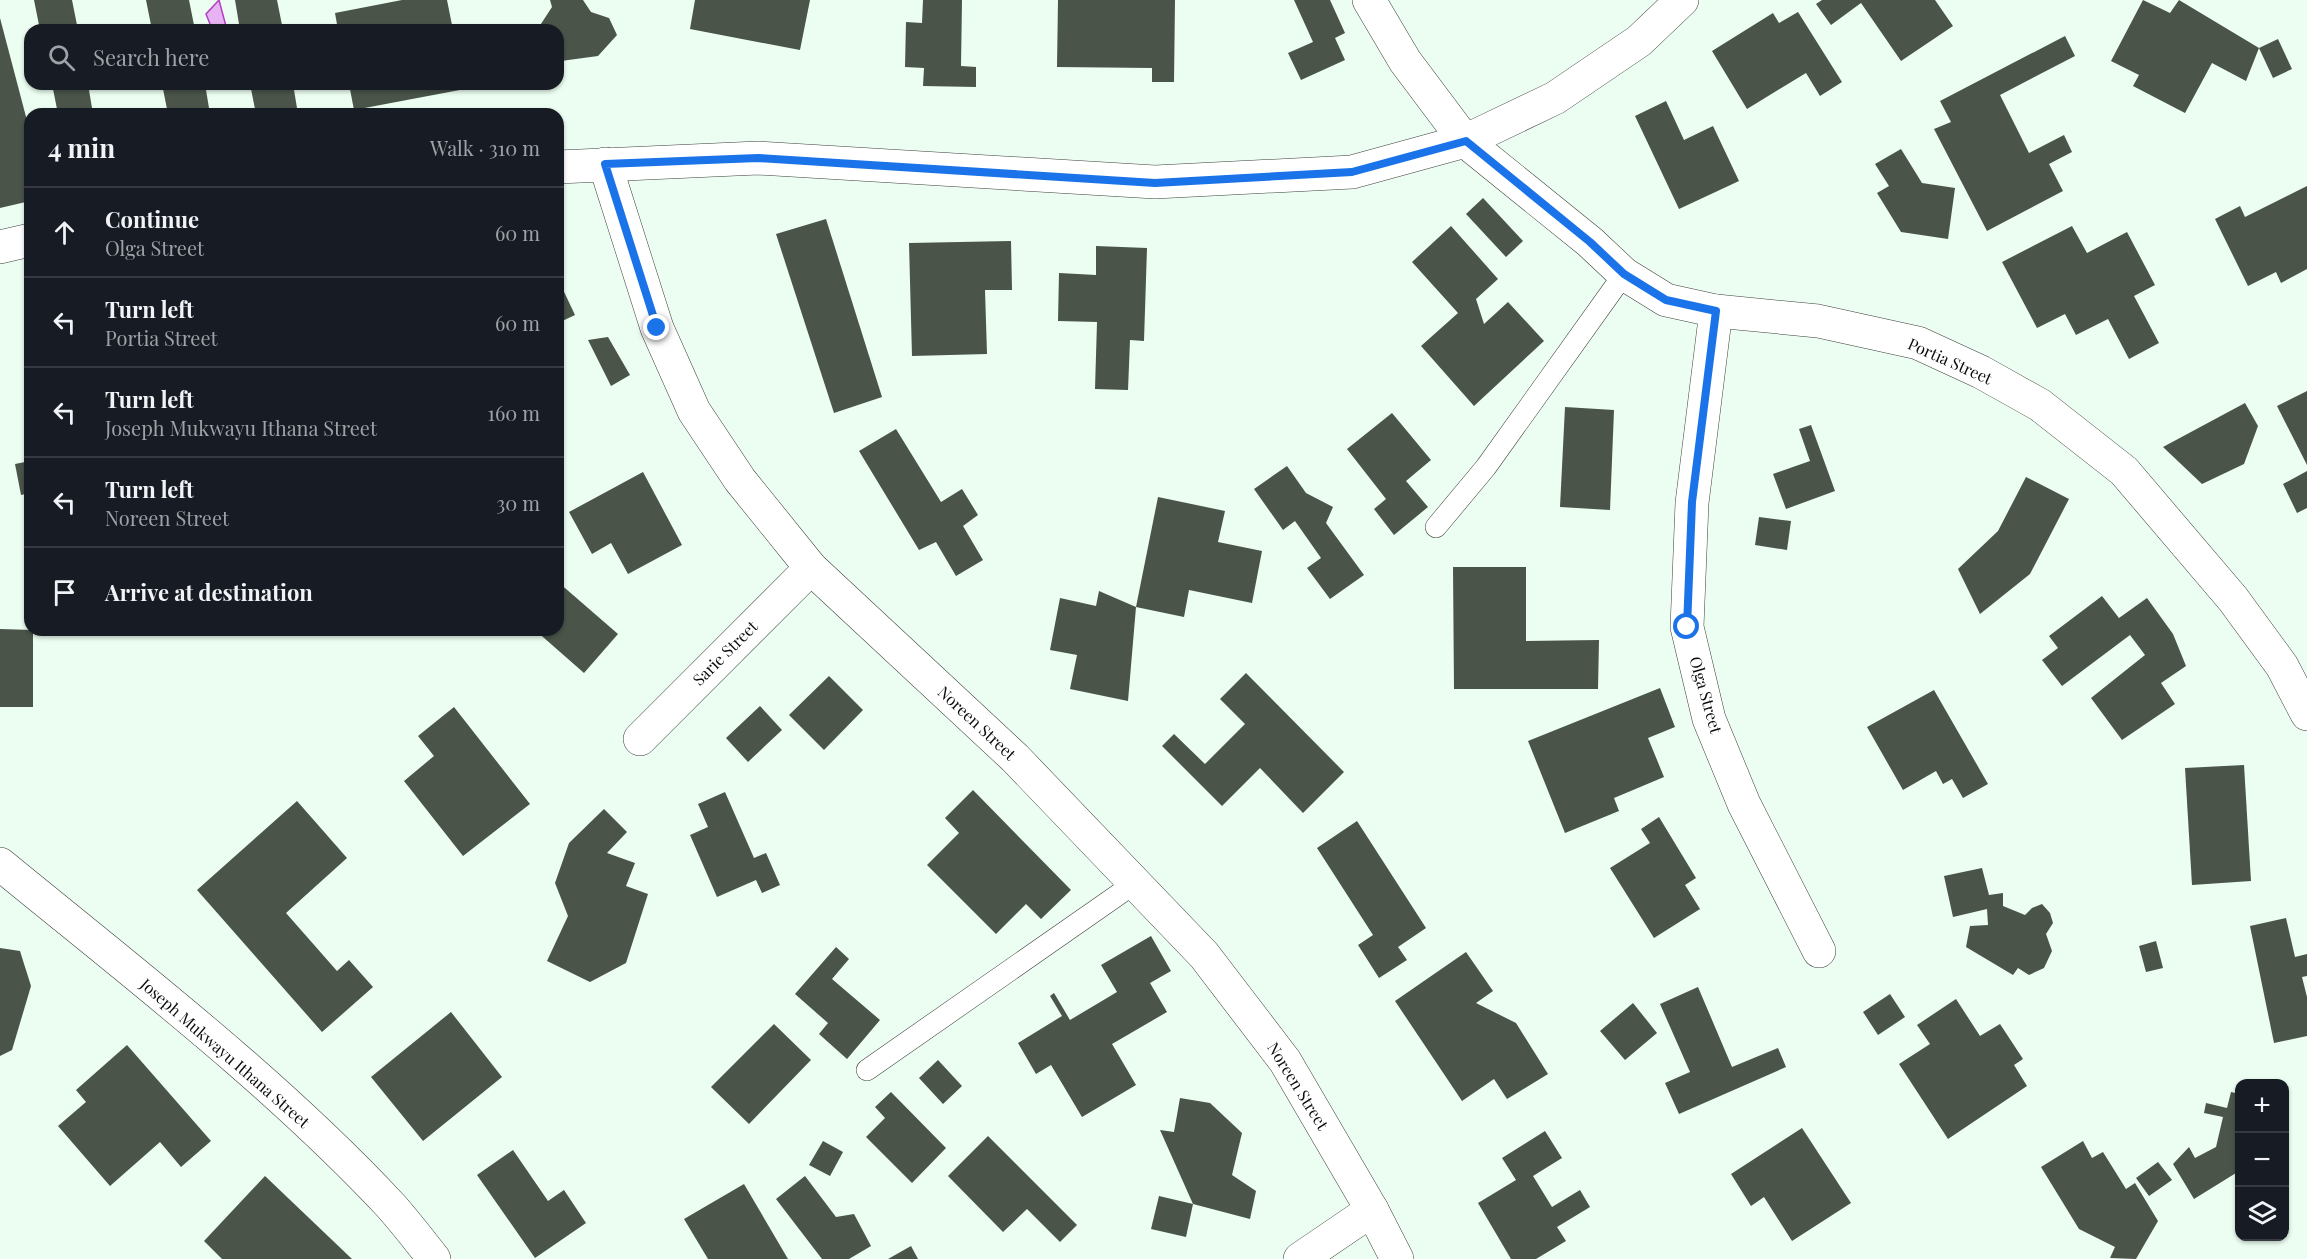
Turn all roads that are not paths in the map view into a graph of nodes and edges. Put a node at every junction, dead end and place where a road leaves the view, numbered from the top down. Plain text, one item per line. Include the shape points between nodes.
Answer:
1 (1369, 0) edge
2 (1682, 0) edge
3 (1466, 141) junction
4 (605, 164) junction
5 (564, 167) edge
6 (24, 242) edge
7 (0, 248) edge
8 (1624, 274) junction
9 (1716, 311) junction
10 (1436, 528) dead end
11 (811, 567) junction
12 (2307, 714) edge
13 (639, 739) dead end
14 (0, 864) edge
15 (1135, 884) junction
16 (1819, 951) dead end
17 (867, 1071) dead end
18 (1372, 1210) junction
19 (434, 1259) edge
20 (1299, 1259) edge
21 (1397, 1259) edge

1 - 3 street, Portia Street via 1405,60
2 - 3 street via 1639,41 1555,98
3 - 4 street via 1352,172 1155,183 758,158
3 - 8 street, Portia Street
4 - 5 street
4 - 11 street, Noreen Street via 657,328 694,411 740,480
6 - 7 street
8 - 9 street, Portia Street via 1666,300
8 - 10 lane via 1485,467
9 - 12 street, Portia Street via 1818,321 1918,343 2040,405 2124,471 2233,599 2282,666
9 - 16 street, Olga Street via 1692,502 1687,627 1709,719 1744,804
11 - 13 street, Sarie Street
11 - 15 street, Noreen Street via 1015,758
14 - 19 street, Joseph Mukwayu Ithana Street via 199,1027 298,1115 392,1207
15 - 17 lane
15 - 18 street, Noreen Street via 1204,955 1286,1061
18 - 20 street
18 - 21 street, Noreen Street

